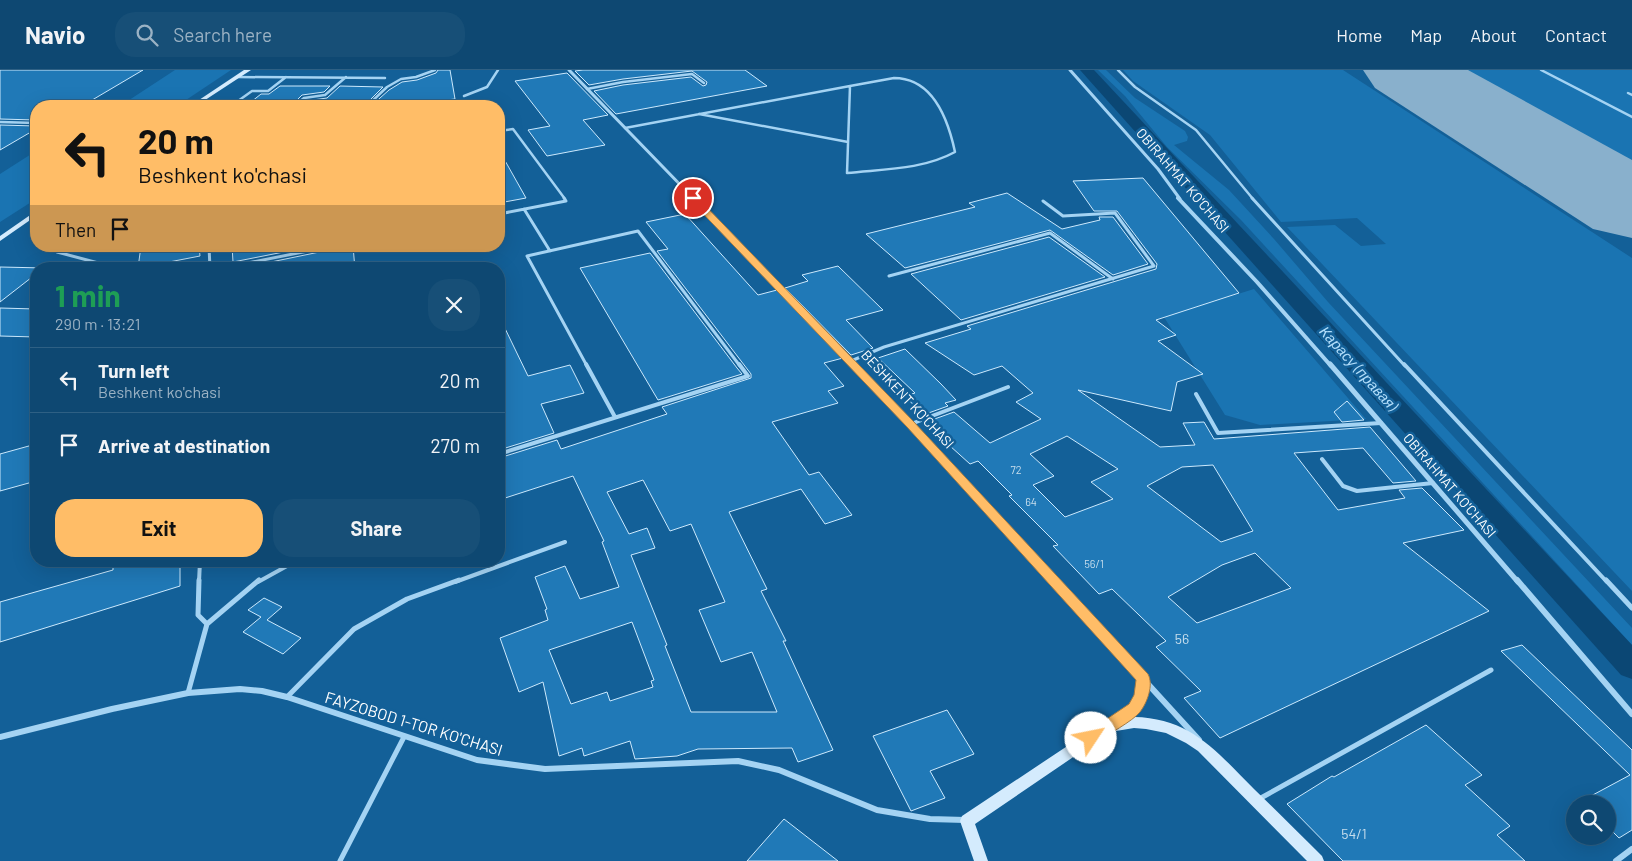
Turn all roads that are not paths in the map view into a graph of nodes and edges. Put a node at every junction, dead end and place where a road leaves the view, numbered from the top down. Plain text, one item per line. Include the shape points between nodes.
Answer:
1 (248, 70) edge
2 (436, 70) edge
3 (498, 70) edge
4 (569, 70) edge
5 (1070, 70) edge
6 (1118, 70) edge
7 (1541, 70) edge
8 (237, 77) junction
9 (286, 77) junction
10 (346, 78) junction
11 (386, 78) dead end
12 (704, 83) dead end
13 (850, 86) junction
14 (587, 89) junction
15 (1628, 92) dead end
16 (1632, 95) edge
17 (464, 96) dead end
18 (202, 100) edge
19 (239, 100) edge
20 (302, 100) edge
21 (373, 100) edge
22 (697, 114) junction
23 (1632, 117) edge
24 (0, 122) edge
25 (30, 123) edge
26 (626, 128) junction
27 (505, 131) edge
28 (848, 142) junction
29 (1042, 201) dead end
30 (524, 209) junction
31 (505, 213) edge
32 (30, 218) edge
33 (0, 239) edge
34 (550, 251) junction
35 (56, 252) dead end
36 (303, 252) edge
37 (94, 262) edge
38 (253, 262) edge
39 (889, 276) dead end
40 (1113, 279) junction
41 (851, 361) junction
42 (1008, 387) dead end
43 (1196, 394) dead end
44 (615, 417) junction
45 (1381, 423) junction
46 (911, 424) junction
47 (505, 452) edge
48 (1322, 459) dead end
49 (1433, 483) junction
50 (565, 542) dead end
51 (505, 564) edge
52 (200, 567) edge
53 (284, 567) edge
54 (496, 567) edge
55 (1632, 608) edge
56 (207, 624) junction
57 (1491, 670) dead end
58 (1143, 679) junction
59 (188, 693) junction
60 (287, 697) junction
61 (1632, 714) edge
62 (1107, 727) junction
63 (0, 737) edge
64 (404, 737) junction
65 (1215, 758) junction
66 (1257, 800) junction
67 (967, 820) junction
68 (1632, 849) edge
69 (340, 861) edge
70 (981, 861) edge
71 (1317, 861) edge
72 (1616, 861) edge

1 - 8 street
2 - 21 lane via 402,79
3 - 17 lane via 487,87
4 - 14 street, BESHKENT KO'CHASI
5 - 45 street, OBIRAHMAT KO'CHASI via 1158,169 1172,191
6 - 55 lane via 1150,98 1196,130 1243,188 1381,340
7 - 23 lane
8 - 9 lane
8 - 18 street
9 - 10 lane
9 - 19 lane via 268,91 252,90
10 - 11 lane
10 - 20 lane via 325,95
12 - 14 lane via 692,74
13 - 22 lane
13 - 28 lane
13 - 28 lane via 894,78 908,78 918,83 930,95 953,136 955,152 944,160 925,164 847,173
14 - 26 street, BESHKENT KO'CHASI
15 - 16 lane
22 - 26 lane
22 - 28 lane
24 - 25 lane
26 - 41 street, BESHKENT KO'CHASI
27 - 30 lane via 513,130 566,201
29 - 40 lane via 1063,216 1115,213 1154,266
30 - 31 lane
30 - 34 lane
32 - 33 street
34 - 44 lane via 527,256
34 - 44 lane via 638,231 748,376
35 - 37 lane
36 - 38 lane
39 - 40 lane via 1050,233
40 - 41 lane via 884,347
41 - 46 street, BESHKENT KO'CHASI
42 - 46 lane
43 - 45 lane via 1218,433
44 - 47 lane
45 - 49 street, OBIRAHMAT KO'CHASI
46 - 58 street, BESHKENT KO'CHASI
48 - 49 lane via 1343,486 1357,491
49 - 61 street, OBIRAHMAT KO'CHASI
50 - 51 lane
52 - 56 lane via 198,615
53 - 56 lane via 262,578
54 - 60 lane via 407,599 354,629
56 - 59 lane
57 - 66 lane
58 - 62 street via 1139,703
58 - 65 street, BESHKENT KO'CHASI
59 - 60 street, FAYZOBOD 1-TOR KO'CHASI via 240,689
59 - 63 street, FAYZOBOD 1-TOR KO'CHASI
60 - 64 street, FAYZOBOD 1-TOR KO'CHASI
62 - 65 street, BESHKENT KO'CHASI via 1133,722 1164,726 1188,737
62 - 67 street
64 - 67 street, FAYZOBOD 1-TOR KO'CHASI via 477,760 510,766 546,768 738,761 778,770 877,810 930,819
64 - 69 lane
65 - 66 street, BESHKENT KO'CHASI
66 - 71 street, BESHKENT KO'CHASI
67 - 70 street
68 - 72 street

